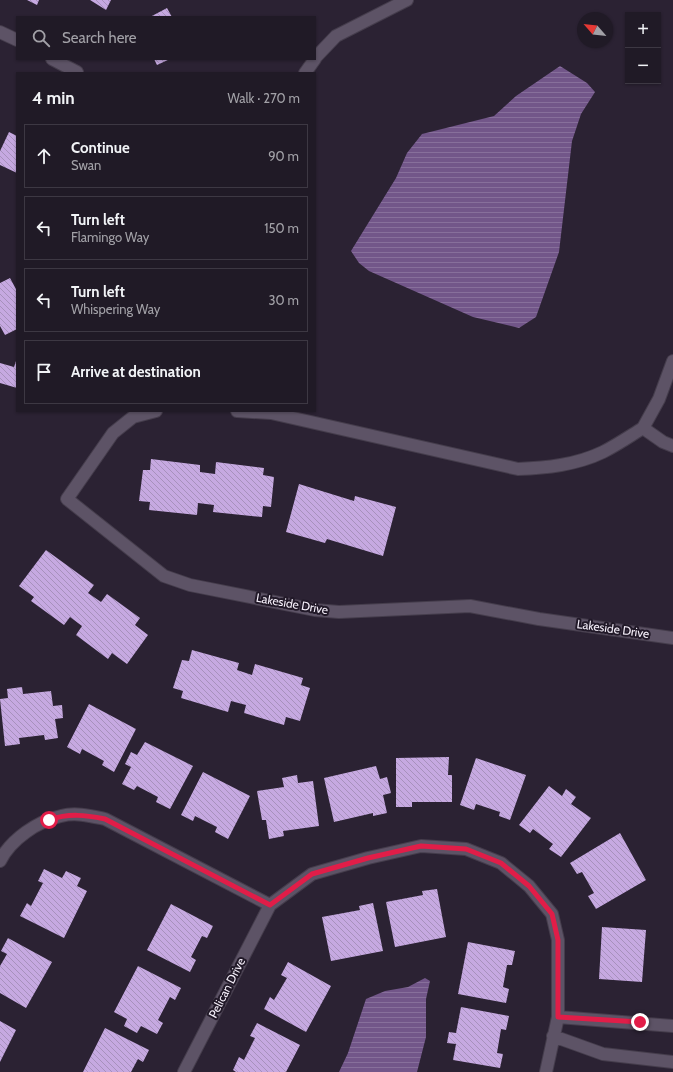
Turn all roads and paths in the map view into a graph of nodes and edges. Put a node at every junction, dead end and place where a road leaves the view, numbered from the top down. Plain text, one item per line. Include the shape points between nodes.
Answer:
1 (407, 0) edge
2 (0, 32) edge
3 (16, 40) edge
4 (316, 58) edge
5 (54, 60) edge
6 (314, 60) edge
7 (77, 72) edge
8 (306, 72) edge
9 (673, 361) edge
10 (152, 412) edge
11 (254, 412) edge
12 (643, 428) junction
13 (673, 446) edge
14 (673, 638) edge
15 (0, 861) edge
16 (270, 905) junction
17 (558, 1017) junction
18 (673, 1026) edge
19 (553, 1036) junction
20 (673, 1062) edge
21 (184, 1072) edge
22 (546, 1072) edge

1 - 4 street via 336,36
2 - 3 street
5 - 7 street
6 - 8 street
9 - 12 street via 659,399
10 - 14 street, Lakeside Drive via 133,417 113,433 67,499 164,576 190,585 315,610 339,612 470,606 539,619
11 - 12 street via 271,413 518,469 547,468 575,462 603,452
12 - 13 street
15 - 16 street via 4,853 21,836 43,823 62,815 82,814 105,819
16 - 17 street via 312,874 421,846 466,849 501,863 529,886 552,914 558,954
16 - 21 street, Pelican Drive
17 - 18 street
17 - 19 street
19 - 20 street via 603,1054
19 - 22 street

